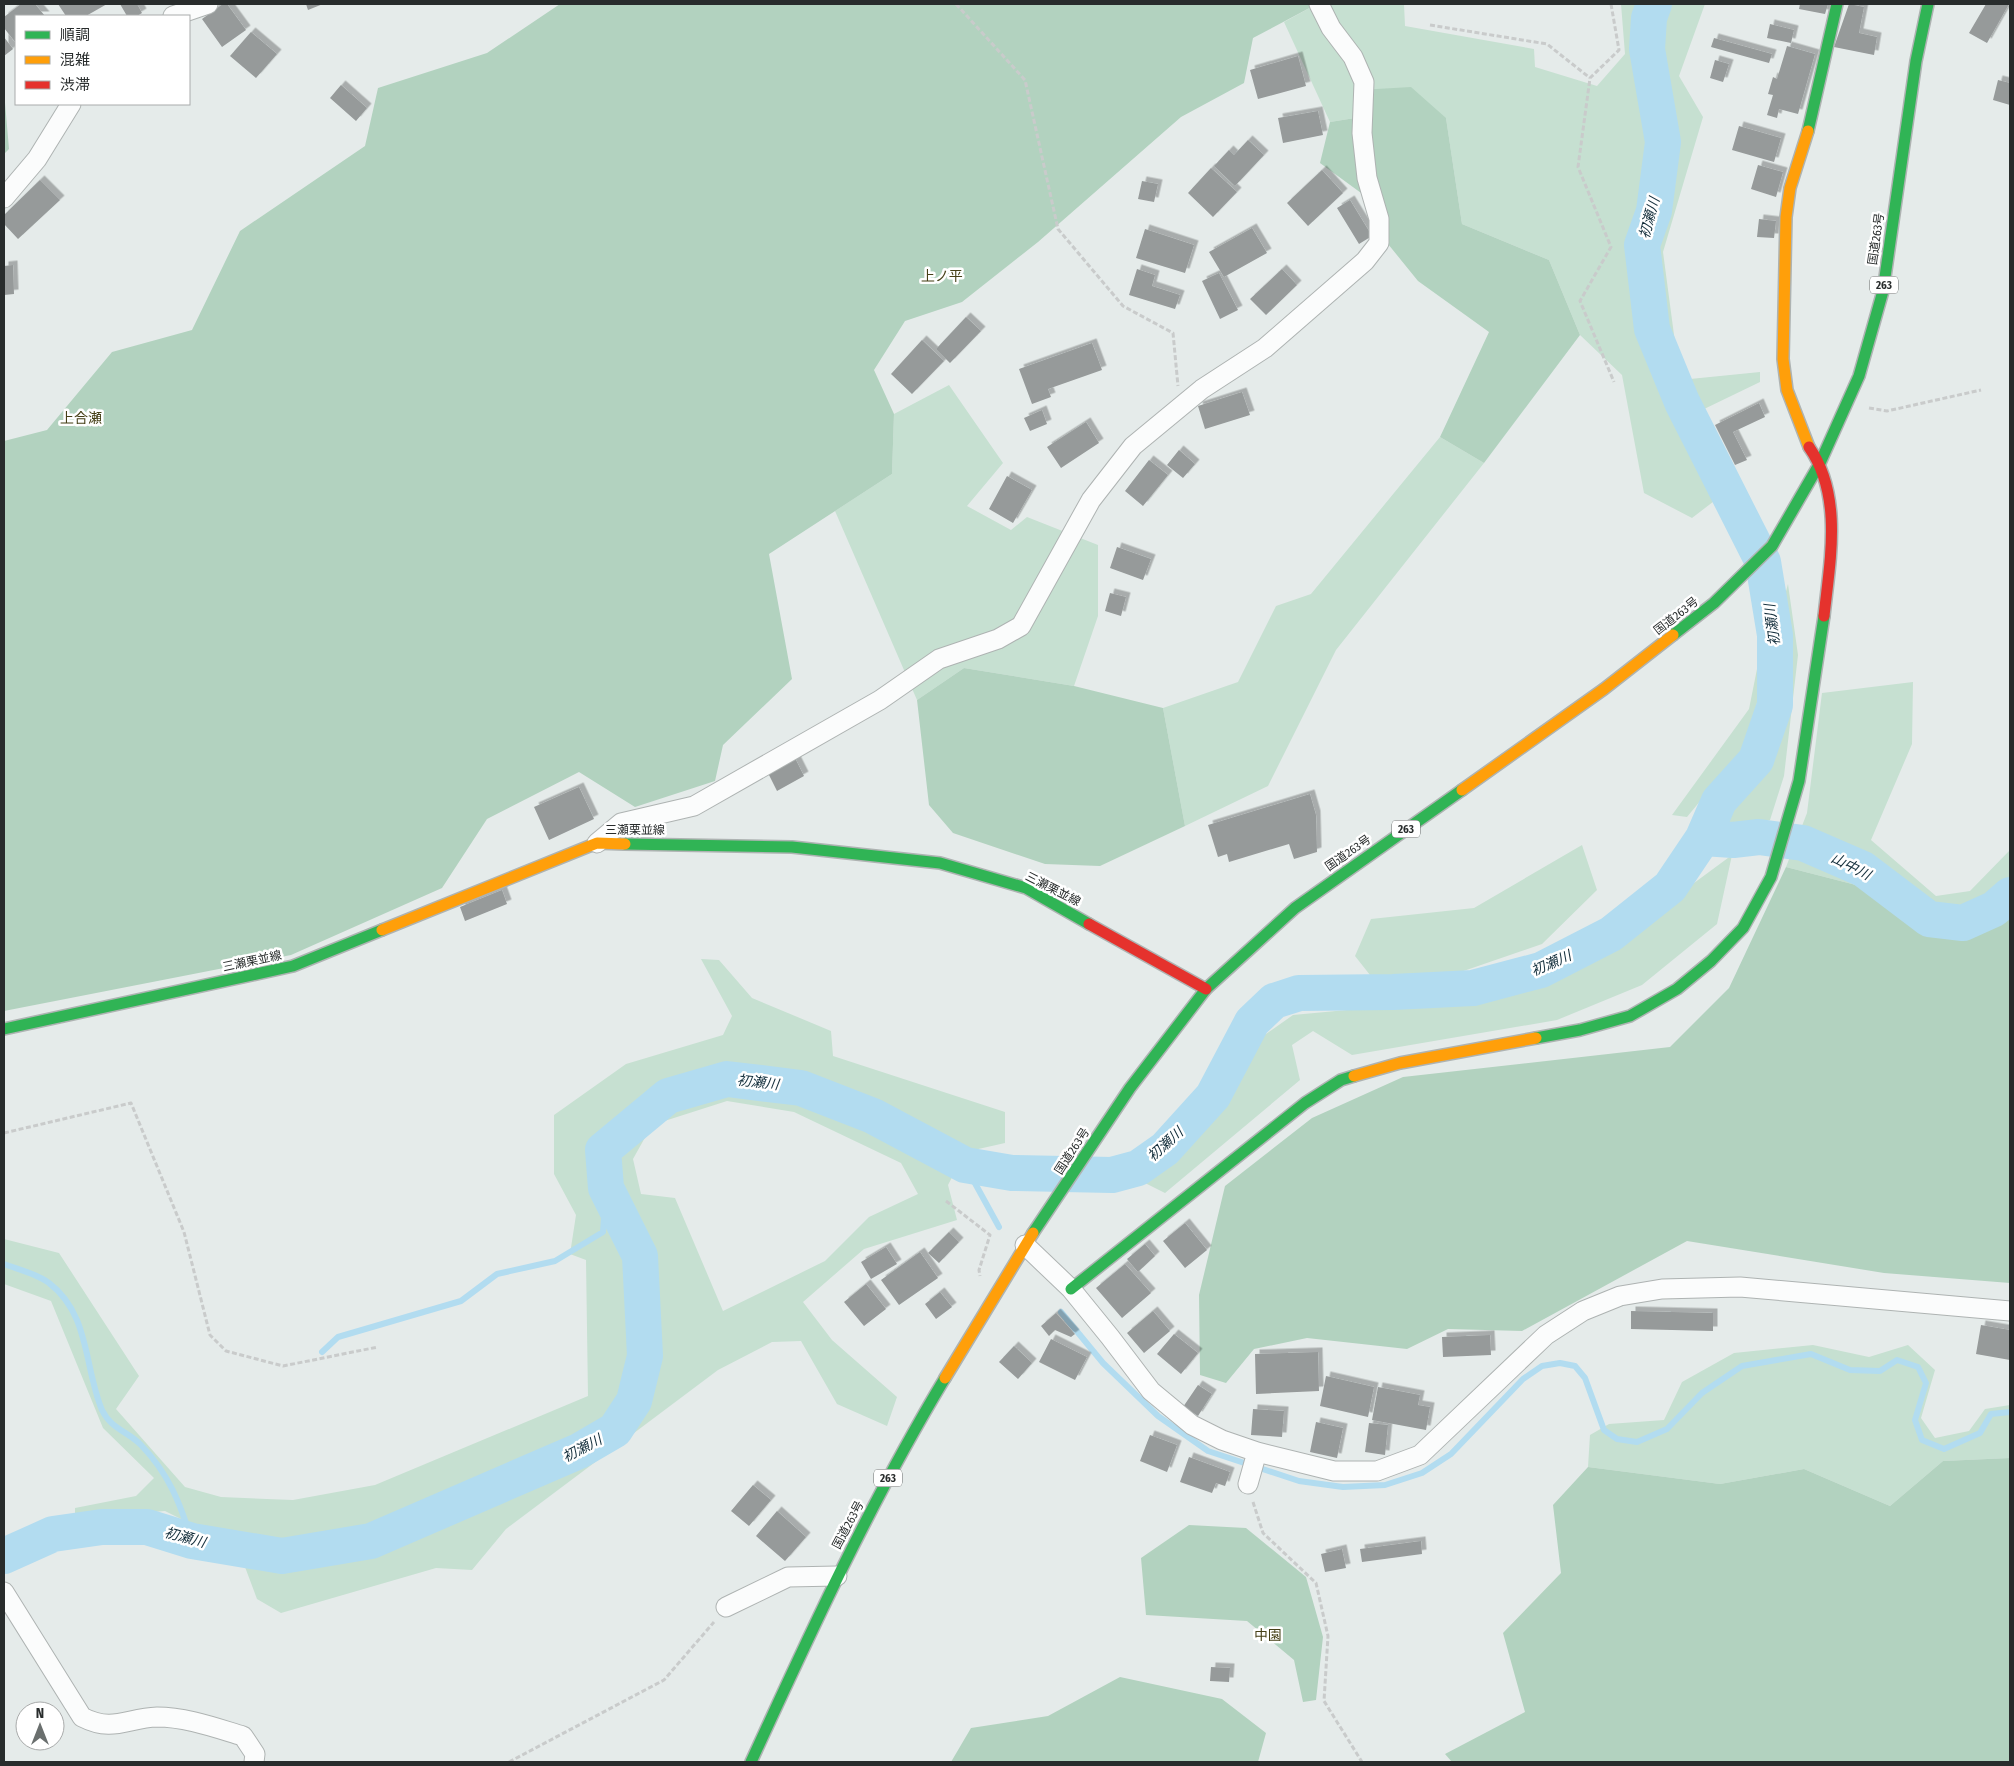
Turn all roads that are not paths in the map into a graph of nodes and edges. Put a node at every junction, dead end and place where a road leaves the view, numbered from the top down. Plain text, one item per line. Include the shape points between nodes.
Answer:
1 (208, 4) edge
2 (1319, 4) edge
3 (1837, 4) edge
4 (1928, 4) edge
5 (175, 15) edge
6 (70, 105) edge
7 (4, 198) edge
8 (1820, 463) junction
9 (597, 843) junction
10 (1206, 989) junction
11 (4, 1029) edge
12 (1025, 1245) junction
13 (1071, 1289) junction
14 (2010, 1310) edge
15 (1257, 1452) junction
16 (1248, 1484) road end
17 (836, 1576) junction
18 (5, 1593) edge
19 (726, 1607) road end
20 (254, 1762) edge
21 (751, 1762) edge

1 - 5 street
2 - 9 street via 1331,28 1353,57 1364,82 1362,133 1367,178 1379,219 1379,243 1365,261 1265,348 1202,389 1133,446 1091,500 1021,626 998,639 939,659 880,700 694,806 621,823
3 - 8 main road via 1808,134 1790,188 1786,217 1783,359 1787,390 1805,441
4 - 8 main road, 国道263号 / 263 via 1916,61 1883,291 1860,376
6 - 7 street via 37,159
8 - 10 main road, 国道263号 / 263 via 1772,546 1714,603 1604,689 1295,908
8 - 13 main road via 1829,490 1830,560 1799,781 1771,877 1743,928 1711,961 1677,989 1630,1016 1580,1030 1400,1063 1341,1080 1305,1103
9 - 10 main road, 三瀬栗並線 via 792,847 940,863 1026,888
9 - 11 main road, 三瀬栗並線 via 293,966
10 - 12 main road, 国道263号 / 263 via 1130,1088
12 - 13 street
12 - 17 main road, 国道263号 / 263 via 907,1441
13 - 15 street via 1151,1391 1192,1425
14 - 15 street via 1740,1288 1662,1289 1620,1296 1583,1310 1546,1335 1420,1455 1376,1471 1334,1471
15 - 16 street
17 - 19 street via 788,1578
17 - 21 main road, 国道263号 / 263
18 - 20 street via 82,1717 95,1724 114,1726 156,1717 199,1723 244,1736 255,1754

